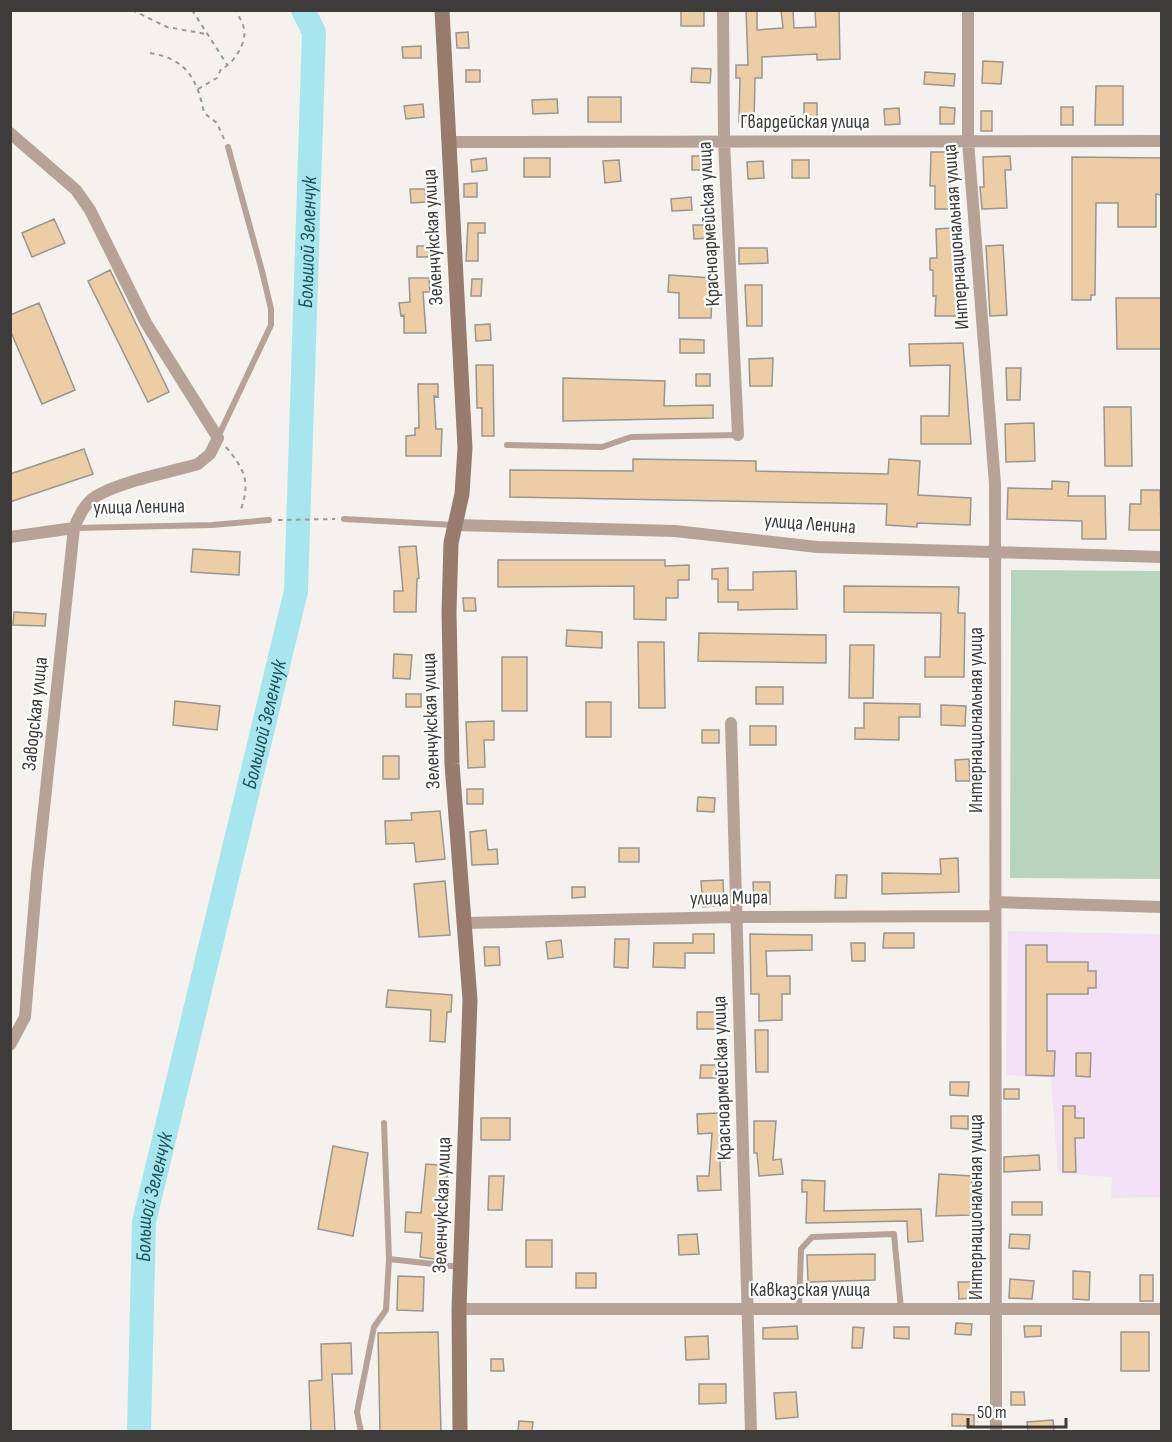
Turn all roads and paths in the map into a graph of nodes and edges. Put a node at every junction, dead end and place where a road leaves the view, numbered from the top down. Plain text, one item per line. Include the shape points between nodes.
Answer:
1 (132, 10) edge
2 (192, 10) edge
3 (236, 10) edge
4 (442, 10) edge
5 (723, 10) edge
6 (968, 10) edge
7 (206, 34) junction
8 (150, 52) dead end
9 (228, 66) junction
10 (198, 89) junction
11 (10, 133) edge
12 (724, 141) junction
13 (968, 141) junction
14 (1161, 141) edge
15 (449, 142) junction
16 (228, 147) joint
17 (738, 435) joint
18 (218, 438) junction
19 (507, 445) dead end
20 (344, 519) joint
21 (269, 520) joint
22 (236, 523) junction
23 (455, 525) junction
24 (74, 528) junction
25 (10, 537) edge
26 (996, 550) junction
27 (1161, 557) edge
28 (731, 723) dead end
29 (995, 902) junction
30 (1161, 907) edge
31 (995, 916) junction
32 (737, 917) junction
33 (464, 923) junction
34 (10, 1045) edge
35 (384, 1123) dead end
36 (389, 1259) junction
37 (460, 1267) junction
38 (996, 1308) junction
39 (459, 1309) junction
40 (749, 1309) junction
41 (798, 1309) junction
42 (901, 1309) junction
43 (1161, 1309) edge
44 (361, 1431) edge
45 (460, 1431) edge
46 (751, 1431) edge
47 (996, 1431) edge

1 - 7 path via 167,27
2 - 7 path
3 - 9 path via 245,30 239,52
4 - 15 street, Зеленчукская улица
5 - 12 street, Красноармейская улица
6 - 13 street, Интернациональная улица
7 - 9 path
8 - 10 path via 183,64
9 - 10 path
10 - 16 path via 204,113 217,123
11 - 18 street via 76,190 90,210 147,323
12 - 13 street, Гвардейская улица
12 - 15 street, Гвардейская улица
12 - 17 street, Красноармейская улица
13 - 14 street, Гвардейская улица
13 - 26 street, Интернациональная улица via 995,484
15 - 23 street, Зеленчукская улица via 465,448
16 - 18 lane via 271,309 271,325
17 - 19 lane via 632,437 602,447
18 - 22 path via 241,465 246,478 246,497
18 - 24 street via 210,454 198,464 111,489 91,500
20 - 21 path
20 - 23 lane
21 - 22 lane, улица Ленина
22 - 24 lane, улица Ленина
23 - 26 street, улица Ленина via 675,531 817,547
23 - 33 street, Зеленчукская улица via 449,612 452,765
24 - 25 street, улица Ленина
24 - 34 street, Заводская улица via 25,1017
26 - 27 street, улица Ленина
26 - 29 street, Интернациональная улица
28 - 32 street, Красноармейская улица
29 - 30 street
29 - 31 street, Интернациональная улица
31 - 32 street, улица Мира
31 - 38 street, Интернациональная улица
32 - 33 street, улица Мира
32 - 40 street, Красноармейская улица
33 - 37 street, Зеленчукская улица via 470,1000
35 - 36 lane
36 - 37 lane
36 - 44 lane via 386,1310 374,1328 357,1412
37 - 39 street, Зеленчукская улица
38 - 42 street, Кавказская улица
38 - 43 street, Кавказская улица
38 - 47 street, Интернациональная улица
39 - 40 street, Кавказская улица
39 - 45 street, Зеленчукская улица
40 - 41 street, Кавказская улица
40 - 46 street, Красноармейская улица
41 - 42 street, Кавказская улица
41 - 42 lane via 801,1249 812,1237 894,1234

